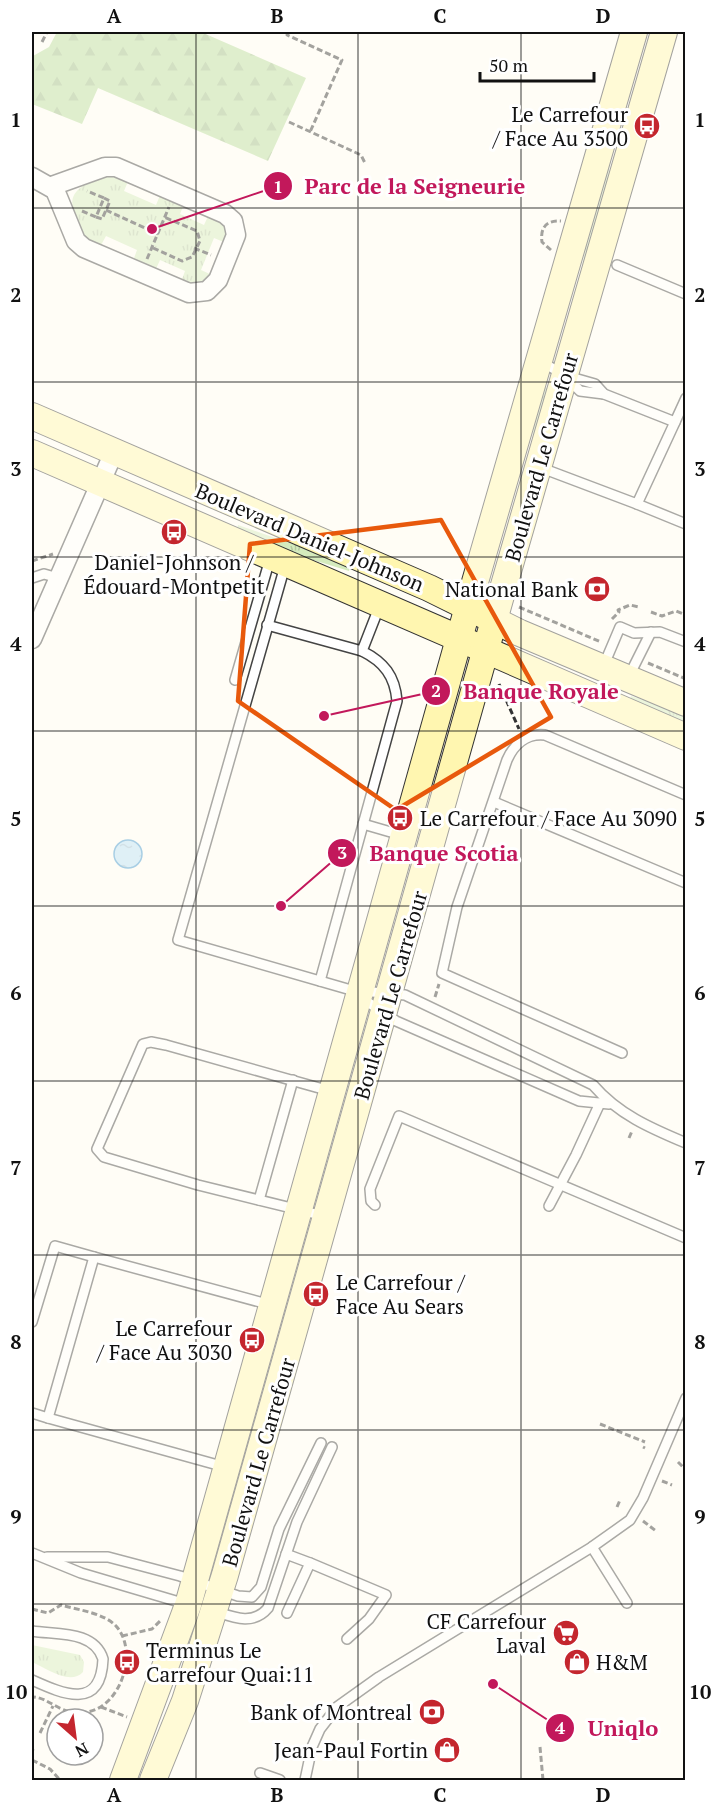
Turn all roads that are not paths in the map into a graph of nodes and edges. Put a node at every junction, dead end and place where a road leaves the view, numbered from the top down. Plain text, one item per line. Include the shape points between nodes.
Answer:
1 (634, 32) edge
2 (664, 32) edge
3 (32, 177) edge
4 (52, 186) junction
5 (617, 265) dead end
6 (686, 294) edge
7 (540, 360) junction
8 (564, 375) junction
9 (686, 398) edge
10 (32, 416) edge
11 (675, 422) junction
12 (114, 452) junction
13 (32, 453) edge
14 (538, 467) junction
15 (100, 484) junction
16 (637, 504) junction
17 (686, 524) edge
18 (278, 561) junction
19 (32, 578) edge
20 (58, 578) junction
21 (380, 605) junction
22 (469, 607) junction
23 (495, 621) junction
24 (267, 625) junction
25 (651, 632) junction
26 (32, 639) edge
27 (460, 640) junction
28 (686, 642) edge
29 (362, 651) junction
30 (487, 652) junction
31 (603, 668) junction
32 (637, 670) junction
33 (235, 680) dead end
34 (686, 703) edge
35 (686, 737) edge
36 (686, 795) edge
37 (494, 801) junction
38 (363, 824) junction
39 (405, 836) junction
40 (686, 884) edge
41 (320, 981) junction
42 (358, 993) junction
43 (388, 1004) junction
44 (622, 1053) dead end
45 (293, 1080) junction
46 (333, 1092) junction
47 (604, 1103) junction
48 (686, 1143) edge
49 (558, 1185) junction
50 (258, 1200) junction
51 (375, 1205) dead end
52 (549, 1206) dead end
53 (300, 1210) junction
54 (327, 1217) junction
55 (686, 1238) edge
56 (94, 1257) junction
57 (273, 1306) junction
58 (32, 1322) edge
59 (686, 1398) edge
60 (32, 1413) edge
61 (48, 1418) junction
62 (321, 1443) dead end
63 (332, 1447) dead end
64 (228, 1468) junction
65 (592, 1547) junction
66 (32, 1553) edge
67 (286, 1554) junction
68 (44, 1557) junction
69 (310, 1563) junction
70 (203, 1600) junction
71 (627, 1603) dead end
72 (287, 1613) dead end
73 (32, 1631) edge
74 (347, 1639) dead end
75 (32, 1680) edge
76 (260, 1773) dead end
77 (123, 1780) edge
78 (153, 1780) edge
79 (280, 1780) edge
80 (305, 1780) edge

1 - 7 street, Boulevard Le Carrefour
2 - 8 street, Boulevard Le Carrefour
3 - 4 street
4 - 4 street via 76,241 84,248 189,293 207,291 218,280 236,236 233,221 219,210 116,167 105,167
5 - 6 lane
7 - 8 lane
7 - 22 street, Boulevard Le Carrefour
8 - 11 lane via 580,390 604,394
8 - 14 street, Boulevard Le Carrefour
9 - 11 lane
10 - 12 street, Boulevard Daniel-Johnson
11 - 16 lane
12 - 15 street
12 - 22 street, Boulevard Daniel-Johnson
13 - 15 street, Boulevard Daniel-Johnson
14 - 16 lane
14 - 23 street, Boulevard Le Carrefour
15 - 18 street, Boulevard Daniel-Johnson
15 - 20 street
16 - 17 lane
18 - 21 street, Boulevard Daniel-Johnson
18 - 24 lane
18 - 33 lane
19 - 20 lane via 44,574
20 - 26 street
21 - 27 street, Boulevard Daniel-Johnson
21 - 29 lane
22 - 23 street, Boulevard Daniel-Johnson
22 - 27 street, Boulevard Le Carrefour
23 - 30 street, Boulevard Le Carrefour
23 - 31 street, Boulevard Daniel-Johnson
24 - 29 lane
24 - 41 lane via 178,940
25 - 28 lane via 662,632
25 - 31 lane via 634,633 620,627
25 - 32 lane
27 - 30 street, Boulevard Daniel-Johnson
27 - 39 street, Boulevard Le Carrefour
29 - 38 lane via 388,671 397,701
30 - 35 street, Boulevard Daniel-Johnson
30 - 43 street, Boulevard Le Carrefour
31 - 32 street, Boulevard Daniel-Johnson
32 - 34 street, Boulevard Daniel-Johnson
36 - 37 lane via 537,734 511,751
37 - 40 lane
37 - 44 lane via 457,907 442,973
38 - 39 lane
38 - 41 lane
39 - 42 street, Boulevard Le Carrefour
41 - 42 lane
42 - 43 lane
42 - 43 lane
42 - 46 street, Boulevard Le Carrefour
43 - 47 lane via 396,1022 579,1101
43 - 47 lane via 412,998 593,1085
43 - 54 street, Boulevard Le Carrefour
45 - 46 lane
45 - 50 lane
45 - 50 lane via 146,1042 97,1149 104,1157
46 - 53 street, Boulevard Le Carrefour
47 - 48 lane
47 - 49 lane
49 - 51 lane via 399,1116 370,1189
49 - 52 lane
49 - 55 lane
50 - 53 lane
53 - 54 lane
53 - 57 street, Boulevard Le Carrefour
54 - 70 street, Boulevard Le Carrefour
56 - 57 lane
56 - 58 lane via 55,1246
56 - 61 lane
57 - 64 street, Boulevard Le Carrefour
59 - 65 lane via 634,1514
60 - 61 lane
61 - 64 lane
62 - 70 lane via 279,1529 259,1592 252,1597
63 - 67 lane
64 - 70 street, Boulevard Le Carrefour
65 - 71 lane
65 - 80 lane via 379,1677 337,1707 312,1747
66 - 68 lane
67 - 69 lane
67 - 70 lane via 271,1601 260,1615 244,1619
68 - 70 lane via 81,1573
68 - 70 lane via 108,1557
69 - 72 lane
69 - 74 lane via 386,1595 369,1619
70 - 77 street, Boulevard Le Carrefour
70 - 78 street, Boulevard Le Carrefour via 185,1701
73 - 75 lane via 89,1640 103,1659 92,1688 80,1695 66,1695
76 - 79 lane

